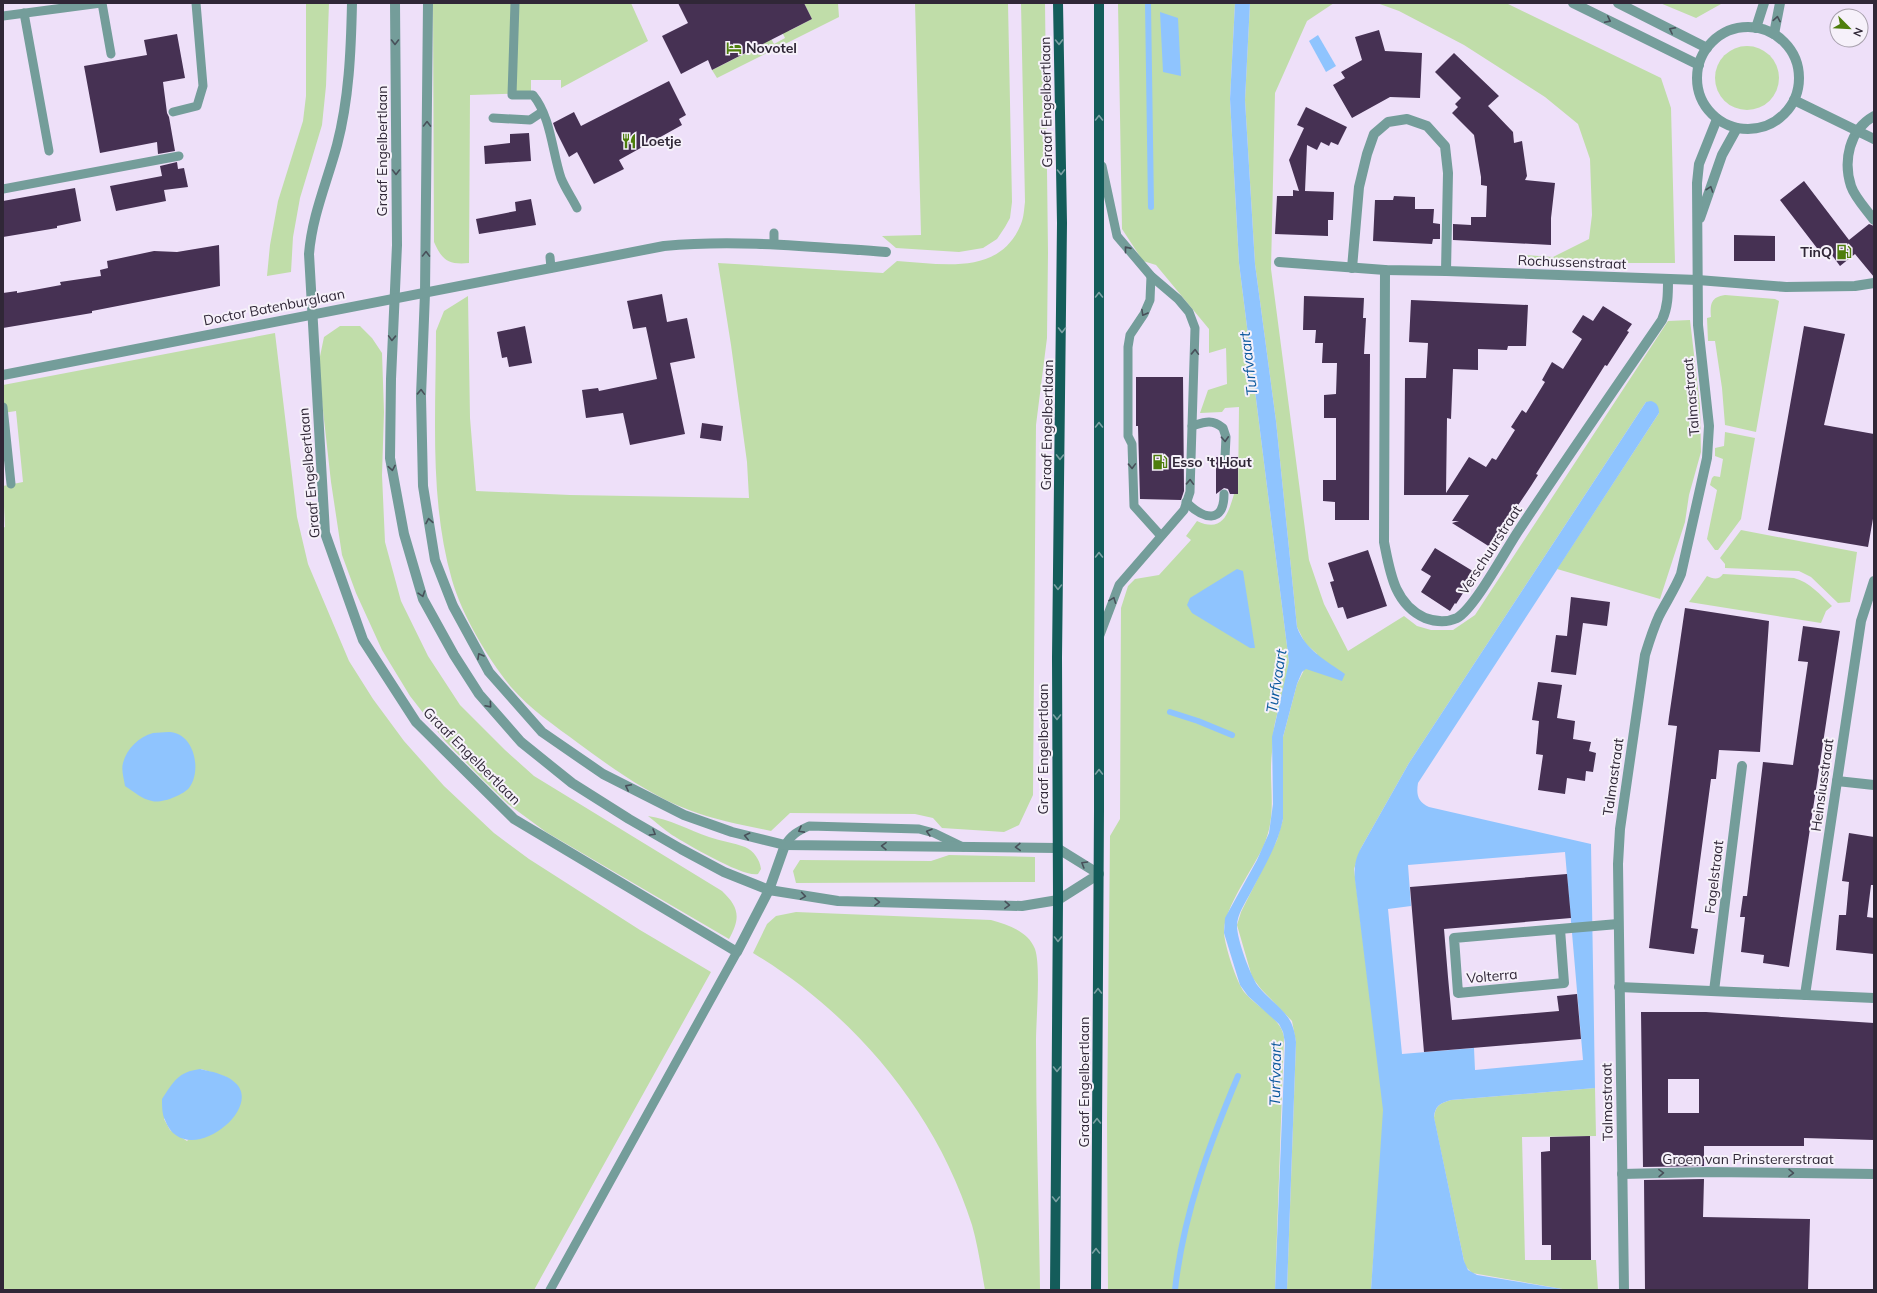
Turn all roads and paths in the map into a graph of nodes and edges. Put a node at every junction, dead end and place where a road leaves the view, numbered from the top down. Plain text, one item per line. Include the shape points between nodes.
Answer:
1 (102, 3) edge
2 (196, 3) edge
3 (352, 3) edge
4 (395, 3) edge
5 (428, 3) edge
6 (515, 3) edge
7 (1058, 3) edge
8 (1099, 3) edge
9 (1573, 3) edge
10 (1618, 3) edge
11 (1764, 3) edge
12 (1780, 3) edge
13 (24, 13) junction
14 (3, 16) edge
15 (1756, 28) junction
16 (1774, 34) junction
17 (1707, 48) junction
18 (111, 54) dead end
19 (1699, 65) junction
20 (1794, 100) junction
21 (173, 112) dead end
22 (542, 112) junction
23 (1874, 116) edge
24 (494, 118) dead end
25 (1717, 119) junction
26 (1737, 128) junction
27 (1858, 131) junction
28 (1874, 139) edge
29 (49, 151) dead end
30 (178, 156) dead end
31 (1100, 157) junction
32 (3, 189) edge
33 (577, 208) dead end
34 (1874, 220) edge
35 (1698, 226) junction
36 (774, 233) dead end
37 (774, 244) junction
38 (886, 252) dead end
39 (550, 257) dead end
40 (1279, 262) dead end
41 (551, 268) junction
42 (1352, 268) junction
43 (1385, 270) junction
44 (1446, 270) junction
45 (1151, 276) junction
46 (1668, 280) junction
47 (1698, 280) junction
48 (1874, 283) edge
49 (426, 293) junction
50 (394, 299) junction
51 (312, 313) junction
52 (3, 375) edge
53 (3, 407) edge
54 (1192, 426) junction
55 (1225, 457) dead end
56 (11, 484) dead end
57 (1224, 494) dead end
58 (1186, 502) junction
59 (1161, 536) junction
60 (1874, 581) edge
61 (1099, 636) junction
62 (1742, 766) dead end
63 (1837, 780) junction
64 (1874, 785) edge
65 (785, 845) junction
66 (965, 847) junction
67 (1057, 848) junction
68 (1099, 874) junction
69 (769, 890) junction
70 (1058, 900) junction
71 (1618, 924) junction
72 (1560, 929) junction
73 (737, 952) junction
74 (1619, 987) junction
75 (1714, 991) junction
76 (1805, 995) junction
77 (1874, 998) edge
78 (1622, 1174) junction
79 (1874, 1174) edge
80 (550, 1290) edge
81 (1055, 1290) edge
82 (1096, 1290) edge
83 (1624, 1290) edge

1 - 13 lane
1 - 18 lane
2 - 21 lane via 203,86 197,106
3 - 51 street, Graaf Engelbertlaan via 350,68 344,113 311,231 309,254
4 -> 50 street, Graaf Engelbertlaan via 397,245
49 -> 5 street
6 - 22 lane via 512,95 533,95
7 -> 67 main road, Graaf Engelbertlaan via 1062,231
31 -> 8 main road, Graaf Engelbertlaan
9 -> 19 street
17 -> 10 street
11 - 15 street
16 -> 12 street
13 - 14 lane
13 - 29 lane
15 - 16 street
15 - 17 street via 1742,27 1728,31 1716,38
16 - 20 street via 1792,52 1798,66 1799,81
17 - 19 street
19 - 25 street via 1699,94 1703,104
20 - 26 street via 1783,116 1763,127
20 - 27 street
22 - 24 lane via 530,120
22 - 33 lane via 562,179
23 - 27 street via 1865,121
25 - 26 street
25 - 35 street via 1699,164
35 -> 26 street via 1722,155
27 - 28 street
27 - 34 street via 1850,144 1847,168 1852,188
30 - 32 lane
45 -> 31 lane, Graaf Engelbertlaan via 1117,236
61 -> 31 main road, Graaf Engelbertlaan
35 - 47 street
36 - 37 lane
37 - 38 street, Doctor Batenburglaan
37 - 41 street, Doctor Batenburglaan via 697,243 664,246
39 - 41 lane
40 - 42 street, Rochussenstraat
41 - 49 street, Doctor Batenburglaan
42 - 43 street, Rochussenstraat
42 - 44 street via 1360,187 1374,134 1388,122 1408,118 1427,126 1445,146 1448,173
43 - 44 street, Rochussenstraat
43 - 46 street, Verschuurstraat via 1384,542 1391,578 1402,600 1415,613 1444,623 1458,618 1470,606 1662,320 1667,304
44 - 46 street, Rochussenstraat
54 -> 45 lane, Graaf Engelbertlaan via 1195,328 1188,312 1178,299
45 -> 59 lane via 1150,300 1130,335 1128,347 1128,436 1132,444 1134,506
46 - 47 street, Rochussenstraat
47 - 48 street, Rochussenstraat via 1786,287 1855,286
47 - 71 street, Talmastraat via 1698,325 1709,418 1707,458 1681,574 1650,636 1645,655 1620,829
49 - 50 street, Doctor Batenburglaan
65 -> 49 street via 732,832 684,815 603,774 542,732 489,672 452,606 435,560 422,486 421,396
50 - 51 street, Doctor Batenburglaan
50 -> 69 street, Graaf Engelbertlaan via 390,458 404,534 423,599 454,655 479,694 521,742 572,784 724,872
51 - 52 street, Doctor Batenburglaan
51 - 73 street, Graaf Engelbertlaan via 325,533 363,640 416,722 514,819
53 - 56 lane
54 -> 55 lane via 1207,421 1216,422 1223,428 1226,437
58 -> 54 lane, Graaf Engelbertlaan via 1190,492
57 - 58 lane via 1222,510 1209,517 1200,514
58 - 59 lane, Graaf Engelbertlaan via 1184,510
61 -> 59 lane, Graaf Engelbertlaan via 1119,585
60 - 63 street, Heinsiusstraat via 1861,621
68 -> 61 main road, Graaf Engelbertlaan
62 - 75 street, Fagelstraat
63 - 64 street
63 - 76 street, Heinsiusstraat
66 -> 65 street
66 -> 65 lane via 934,832 919,829 809,826 798,831
65 - 69 street
67 -> 66 street
68 -> 67 street
67 - 70 main road, Graaf Engelbertlaan
68 - 70 street, Graaf Engelbertlaan
82 -> 68 main road, Graaf Engelbertlaan
69 -> 70 street, Graaf Engelbertlaan via 838,901 1022,906
69 - 73 street
70 -> 81 main road, Graaf Engelbertlaan
71 - 72 street, Volterra
71 - 74 street, Talmastraat
72 - 72 street, Volterra via 1454,938 1458,993 1564,983
73 - 80 lane
74 - 75 street
74 - 78 street, Talmastraat
75 - 76 street
76 - 77 street
78 -> 79 street, Groen van Prinstererstraat
78 - 83 street, Talmastraat

